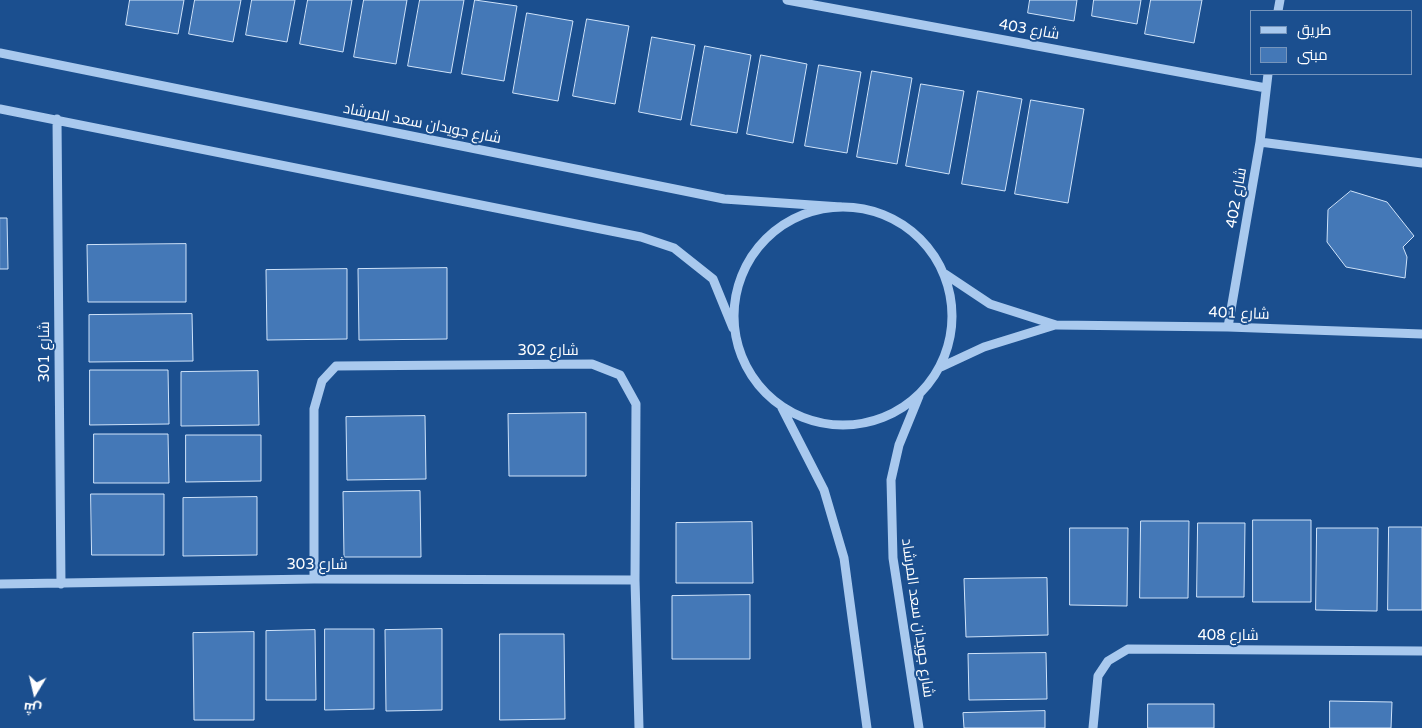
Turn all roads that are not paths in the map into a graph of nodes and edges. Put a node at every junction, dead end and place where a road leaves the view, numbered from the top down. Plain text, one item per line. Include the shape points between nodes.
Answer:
1 (787, 0) edge
2 (0, 53) edge
3 (1268, 75) edge
4 (1266, 88) junction
5 (0, 109) edge
6 (58, 119) junction
7 (1260, 142) junction
8 (1422, 163) edge
9 (841, 206) junction
10 (945, 274) junction
11 (1056, 325) junction
12 (1228, 327) junction
13 (733, 328) junction
14 (1422, 334) edge
15 (941, 367) junction
16 (919, 396) junction
17 (782, 408) junction
18 (314, 579) junction
19 (635, 580) junction
20 (0, 584) edge
21 (61, 584) junction
22 (1422, 651) edge
23 (639, 728) edge
24 (868, 728) edge
25 (919, 728) edge
26 (1093, 728) edge

1 - 4 street, شارع 403
2 - 9 street, شارع جويدان سعد المرشاد via 724,199
3 - 4 street, شارع 402
4 - 7 street, شارع 402
5 - 6 street
6 - 13 street via 641,237 674,248 713,280
6 - 21 street, شارع 301
7 - 8 street
7 - 12 street, شارع 402
9 - 10 street via 873,211 903,224 928,246
9 - 13 street via 808,212 782,225 760,244 743,269 734,297
10 - 11 street, شارع 401 via 990,304
10 - 15 street via 953,305 951,337
11 - 12 street, شارع 401
11 - 15 street, شارع 401 via 984,347
12 - 14 street, شارع 401
13 - 17 street via 741,360 758,387
15 - 16 street
16 - 17 street via 889,416 853,426 816,423
16 - 25 street, شارع جويدان سعد المرشاد via 899,445 891,480 893,558
17 - 24 street via 824,490 844,558
18 - 19 street, شارع 303
18 - 19 street, شارع 302 via 314,409 322,381 336,366 592,364 620,375 636,404
18 - 21 street, شارع 303
19 - 23 street, شارع 302
20 - 21 street, شارع 303
22 - 26 street, شارع 408 via 1128,649 1108,661 1098,676

